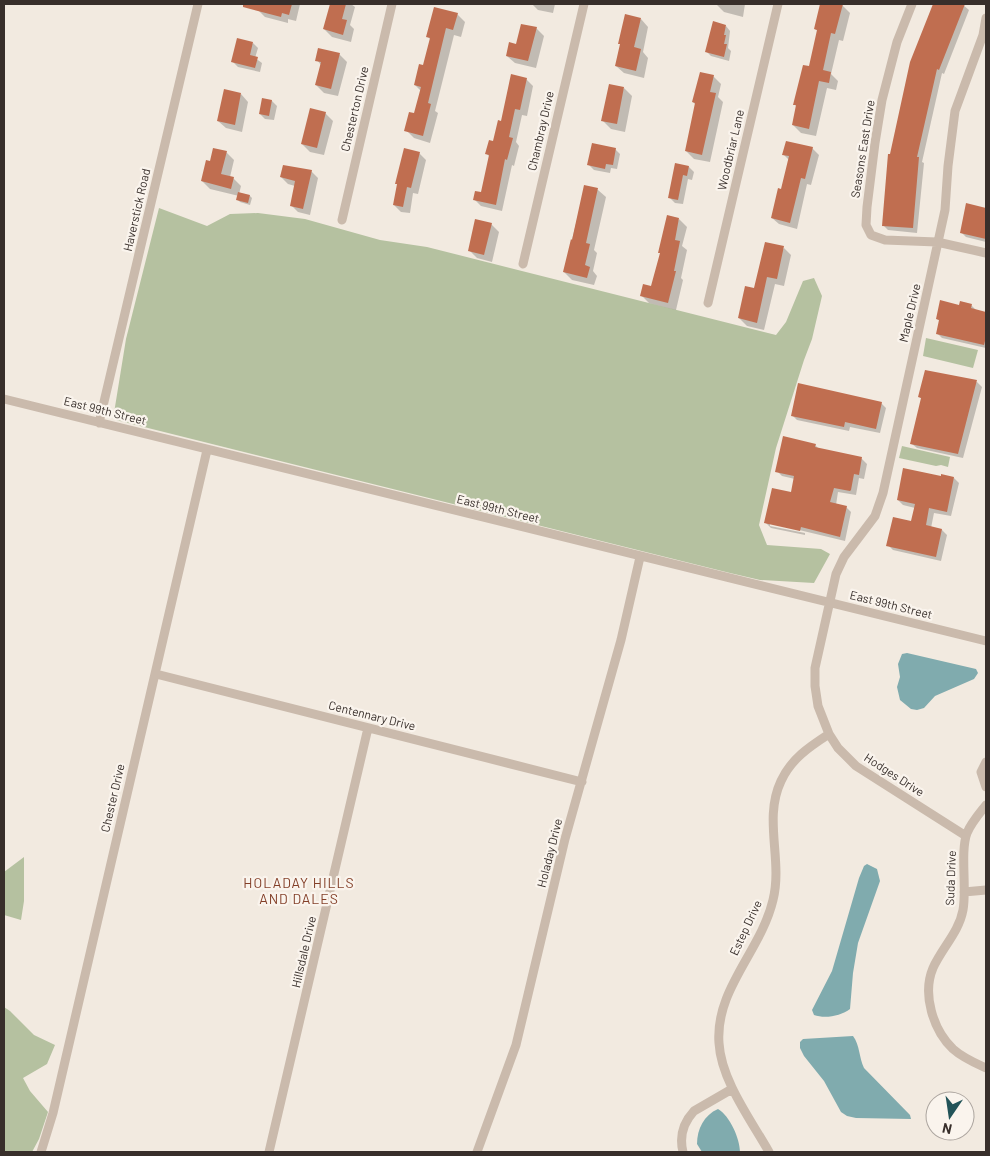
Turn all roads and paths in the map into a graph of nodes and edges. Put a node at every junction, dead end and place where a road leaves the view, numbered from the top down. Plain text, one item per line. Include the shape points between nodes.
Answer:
1 (198, 4) edge
2 (392, 4) edge
3 (584, 4) edge
4 (778, 4) edge
5 (912, 4) edge
6 (986, 18) edge
7 (342, 220) dead end
8 (937, 242) junction
9 (986, 253) edge
10 (523, 264) dead end
11 (708, 303) dead end
12 (4, 399) edge
13 (99, 423) junction
14 (207, 450) junction
15 (640, 557) junction
16 (828, 602) junction
17 (986, 641) edge
18 (156, 674) junction
19 (368, 728) junction
20 (828, 734) junction
21 (986, 762) edge
22 (582, 782) junction
23 (986, 787) edge
24 (985, 808) edge
25 (966, 836) junction
26 (986, 890) edge
27 (964, 892) junction
28 (986, 1068) edge
29 (732, 1089) junction
30 (41, 1152) edge
31 (269, 1152) edge
32 (477, 1152) edge
33 (683, 1152) edge
34 (769, 1152) edge

1 - 13 street, Haverstick Road
2 - 7 street, Chesterton Drive
3 - 10 street, Chambray Drive
4 - 11 street, Woodbriar Lane
5 - 8 street, Seasons East Drive via 897,42 882,100 866,225 871,235 885,240
6 - 8 street, Maple Drive via 983,35 955,111 945,210
8 - 9 street, Seasons East Drive
8 - 16 street, Maple Drive via 883,493 875,516 844,556
12 - 13 street, East 99th Street
13 - 14 street, East 99th Street
14 - 15 street, East 99th Street
14 - 18 street, Chester Drive
15 - 16 street, East 99th Street
15 - 22 street, Holaday Drive
16 - 17 street, East 99th Street
16 - 20 street, Hodges Drive via 814,677 818,706
18 - 19 street, Centennary Drive
18 - 30 street, Chester Drive via 53,1113
19 - 22 street, Centennary Drive
19 - 31 street, Hillsdale Drive
20 - 25 street, Hodges Drive via 856,766
20 - 29 street, Estep Drive via 794,760 780,781 774,799 772,824 776,874 773,901 726,999 719,1022 722,1066
21 - 23 street via 981,772
22 - 32 street, Holaday Drive via 565,839 516,1045
24 - 25 street
25 - 27 street, Suda Drive
26 - 27 street
27 - 28 street, Suda Drive via 960,921 932,972 930,1003 936,1025 949,1044 968,1060
29 - 33 street via 690,1115 682,1133
29 - 34 street, Estep Drive

